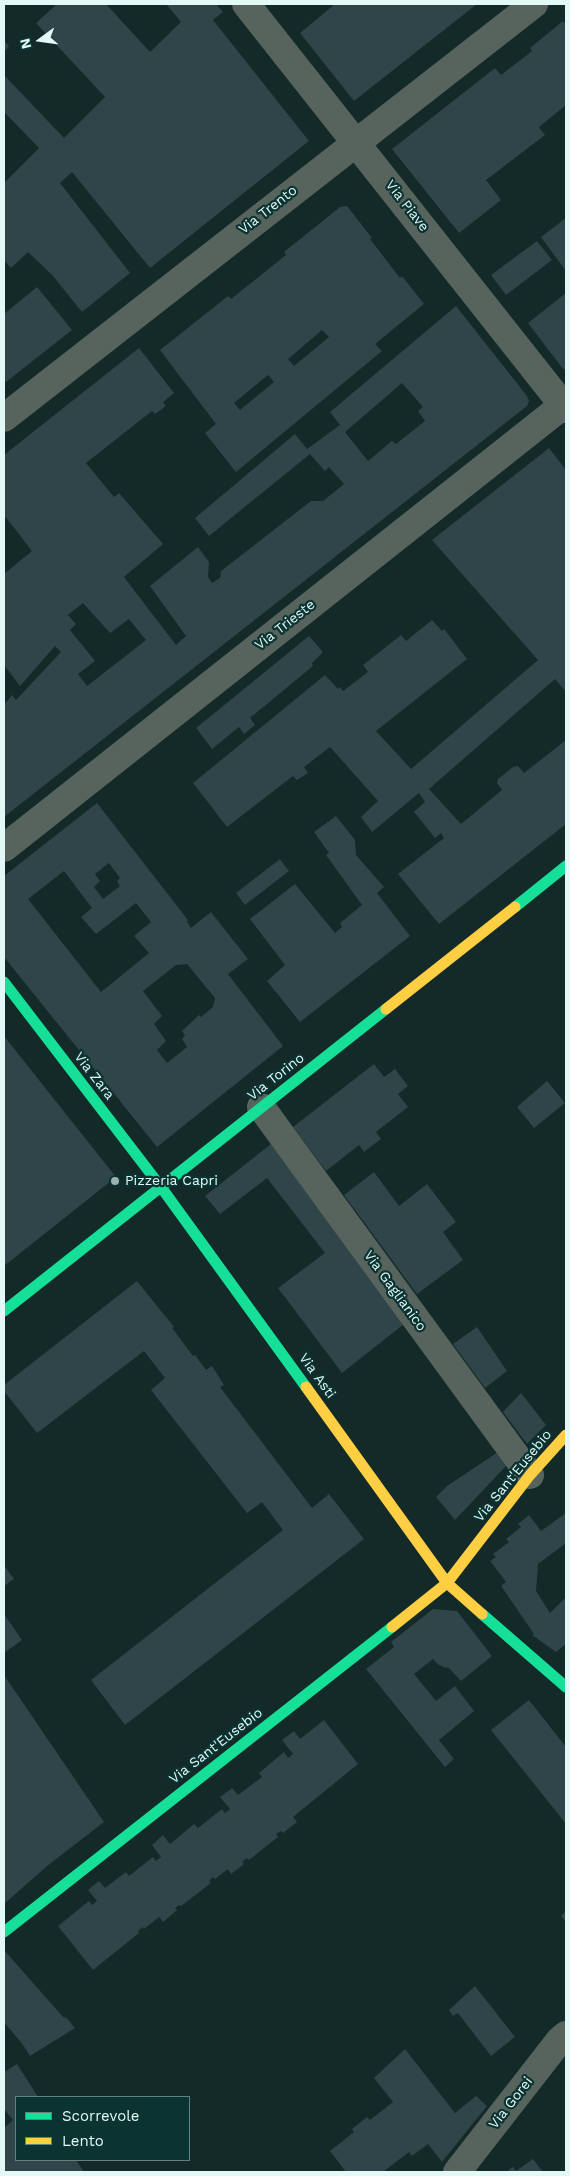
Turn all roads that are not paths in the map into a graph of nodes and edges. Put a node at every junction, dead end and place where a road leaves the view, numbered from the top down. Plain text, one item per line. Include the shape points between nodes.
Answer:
1 (246, 4) edge
2 (534, 4) edge
3 (356, 141) junction
4 (565, 406) edge
5 (4, 418) edge
6 (4, 848) edge
7 (566, 866) edge
8 (4, 982) edge
9 (261, 1107) junction
10 (161, 1187) junction
11 (4, 1311) edge
12 (566, 1435) edge
13 (530, 1475) junction
14 (447, 1584) junction
15 (566, 1687) edge
16 (4, 1932) edge
17 (566, 2035) edge
18 (457, 2172) edge

1 - 3 street, Via Piave
2 - 3 street, Via Trento
3 - 4 street, Via Piave
3 - 5 street, Via Trento
4 - 6 street, Via Trieste
7 - 9 street, Via Torino
8 - 10 street, Via Zara
9 - 10 street, Via Torino
9 - 13 street, Via Gaglianico
10 - 11 street, Via Torino
10 - 14 street, Via Asti
12 - 13 street, Via Sant'Eusebio
13 - 14 street, Via Sant'Eusebio
14 - 15 street
14 - 16 street, Via Sant'Eusebio
17 - 18 street, Via Gorei

